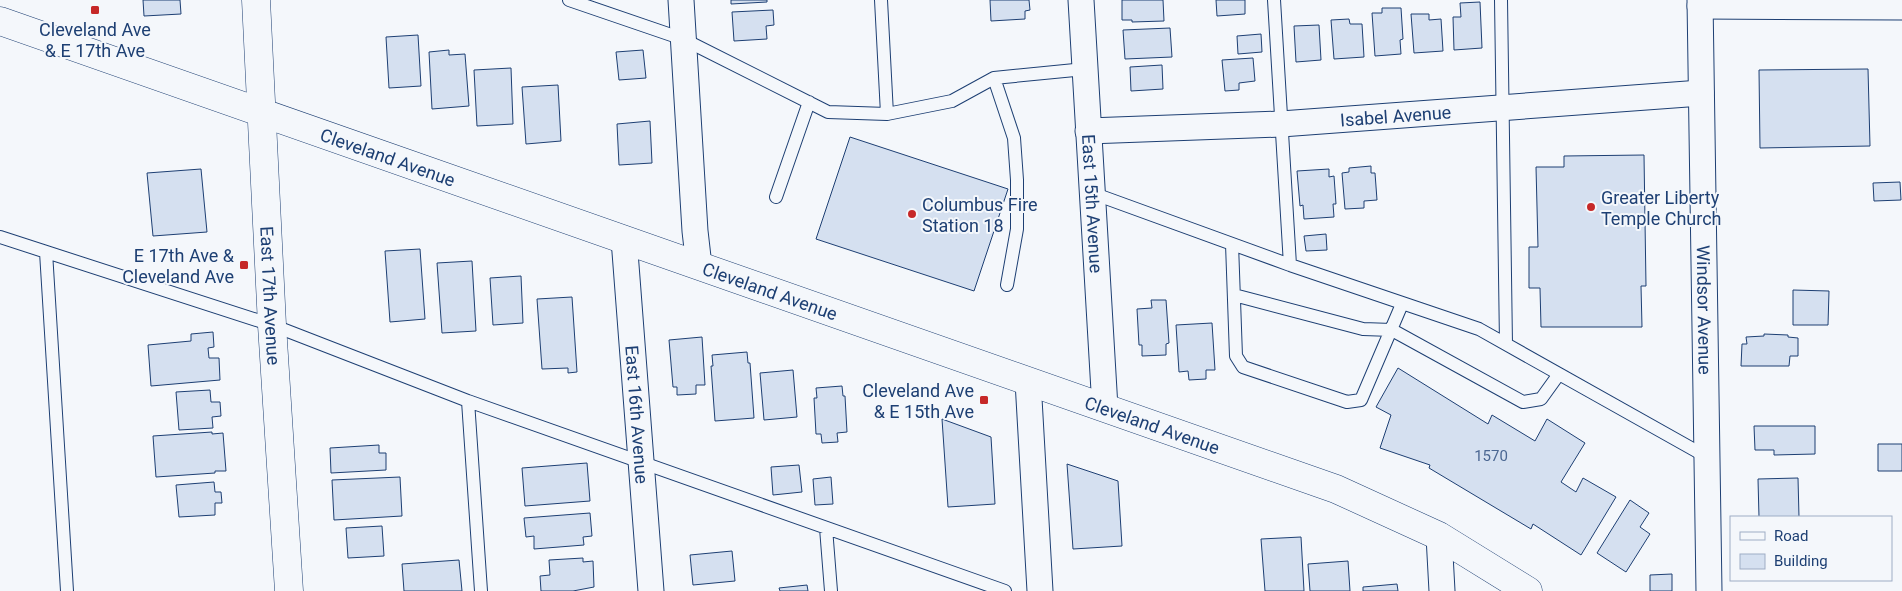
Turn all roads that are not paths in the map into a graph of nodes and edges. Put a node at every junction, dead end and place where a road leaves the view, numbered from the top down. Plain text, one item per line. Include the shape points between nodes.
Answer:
1 (256, 0) edge
2 (569, 0) edge
3 (681, 0) edge
4 (881, 0) edge
5 (1081, 0) edge
6 (1274, 0) edge
7 (1501, 0) edge
8 (1700, 3) edge
9 (1872, 3) edge
10 (1902, 7) edge
11 (0, 21) edge
12 (683, 39) junction
13 (1085, 69) junction
14 (994, 78) junction
15 (1701, 93) junction
16 (809, 102) junction
17 (1502, 108) junction
18 (262, 112) junction
19 (888, 114) junction
20 (1282, 124) junction
21 (1088, 131) junction
22 (1092, 194) junction
23 (776, 197) dead end
24 (0, 237) edge
25 (624, 239) junction
26 (1232, 244) junction
27 (46, 252) junction
28 (1290, 265) junction
29 (699, 266) junction
30 (1007, 285) dead end
31 (1234, 295) junction
32 (1402, 304) junction
33 (272, 325) junction
34 (1392, 330) junction
35 (1506, 344) junction
36 (1559, 374) junction
37 (1028, 381) junction
38 (468, 401) junction
39 (1105, 408) junction
40 (1707, 457) junction
41 (641, 462) junction
42 (826, 528) junction
43 (1439, 536) junction
44 (67, 591) edge
45 (289, 591) edge
46 (481, 591) edge
47 (651, 591) edge
48 (831, 591) edge
49 (1005, 591) edge
50 (1040, 591) edge
51 (1442, 591) edge
52 (1528, 591) edge
53 (1709, 591) edge

1 - 18 main road, East 17th Avenue
2 - 12 lane
3 - 12 street
4 - 19 lane
5 - 13 street, East 15th Avenue
6 - 20 lane
7 - 17 lane
8 - 9 street
8 - 15 street, Windsor Avenue
9 - 10 street
11 - 18 main road, Cleveland Avenue
12 - 16 lane
12 - 29 street
13 - 14 lane
13 - 21 street, East 15th Avenue
14 - 19 lane via 952,101
14 - 30 lane via 1014,138 1017,229
15 - 17 street, Isabel Avenue
15 - 40 street, Windsor Avenue
16 - 19 lane via 828,112
16 - 23 lane
17 - 20 street, Isabel Avenue
17 - 35 lane
18 - 25 main road, Cleveland Avenue
18 - 33 main road, East 17th Avenue
20 - 21 street, Isabel Avenue
20 - 28 lane
21 - 22 street, East 15th Avenue
22 - 26 lane
22 - 39 street, East 15th Avenue
24 - 27 lane
25 - 29 main road, Cleveland Avenue
25 - 41 street, East 16th Avenue
26 - 28 lane
26 - 31 lane
27 - 33 lane
27 - 44 lane
28 - 32 lane
29 - 37 main road, Cleveland Avenue
31 - 34 lane via 1363,329
31 - 34 lane via 1236,356 1243,367 1347,402 1361,400
32 - 34 lane
32 - 35 lane via 1479,329
33 - 38 lane
33 - 45 main road, East 17th Avenue
34 - 36 lane via 1522,402 1541,399
35 - 36 lane
36 - 40 lane
37 - 39 main road, Cleveland Avenue
37 - 50 street
38 - 41 lane
38 - 46 lane
39 - 43 main road, Cleveland Avenue via 1336,489
40 - 53 street, Windsor Avenue
41 - 42 lane
41 - 47 street, East 16th Avenue
42 - 48 lane
42 - 49 lane
43 - 51 street
43 - 52 main road, Cleveland Avenue

